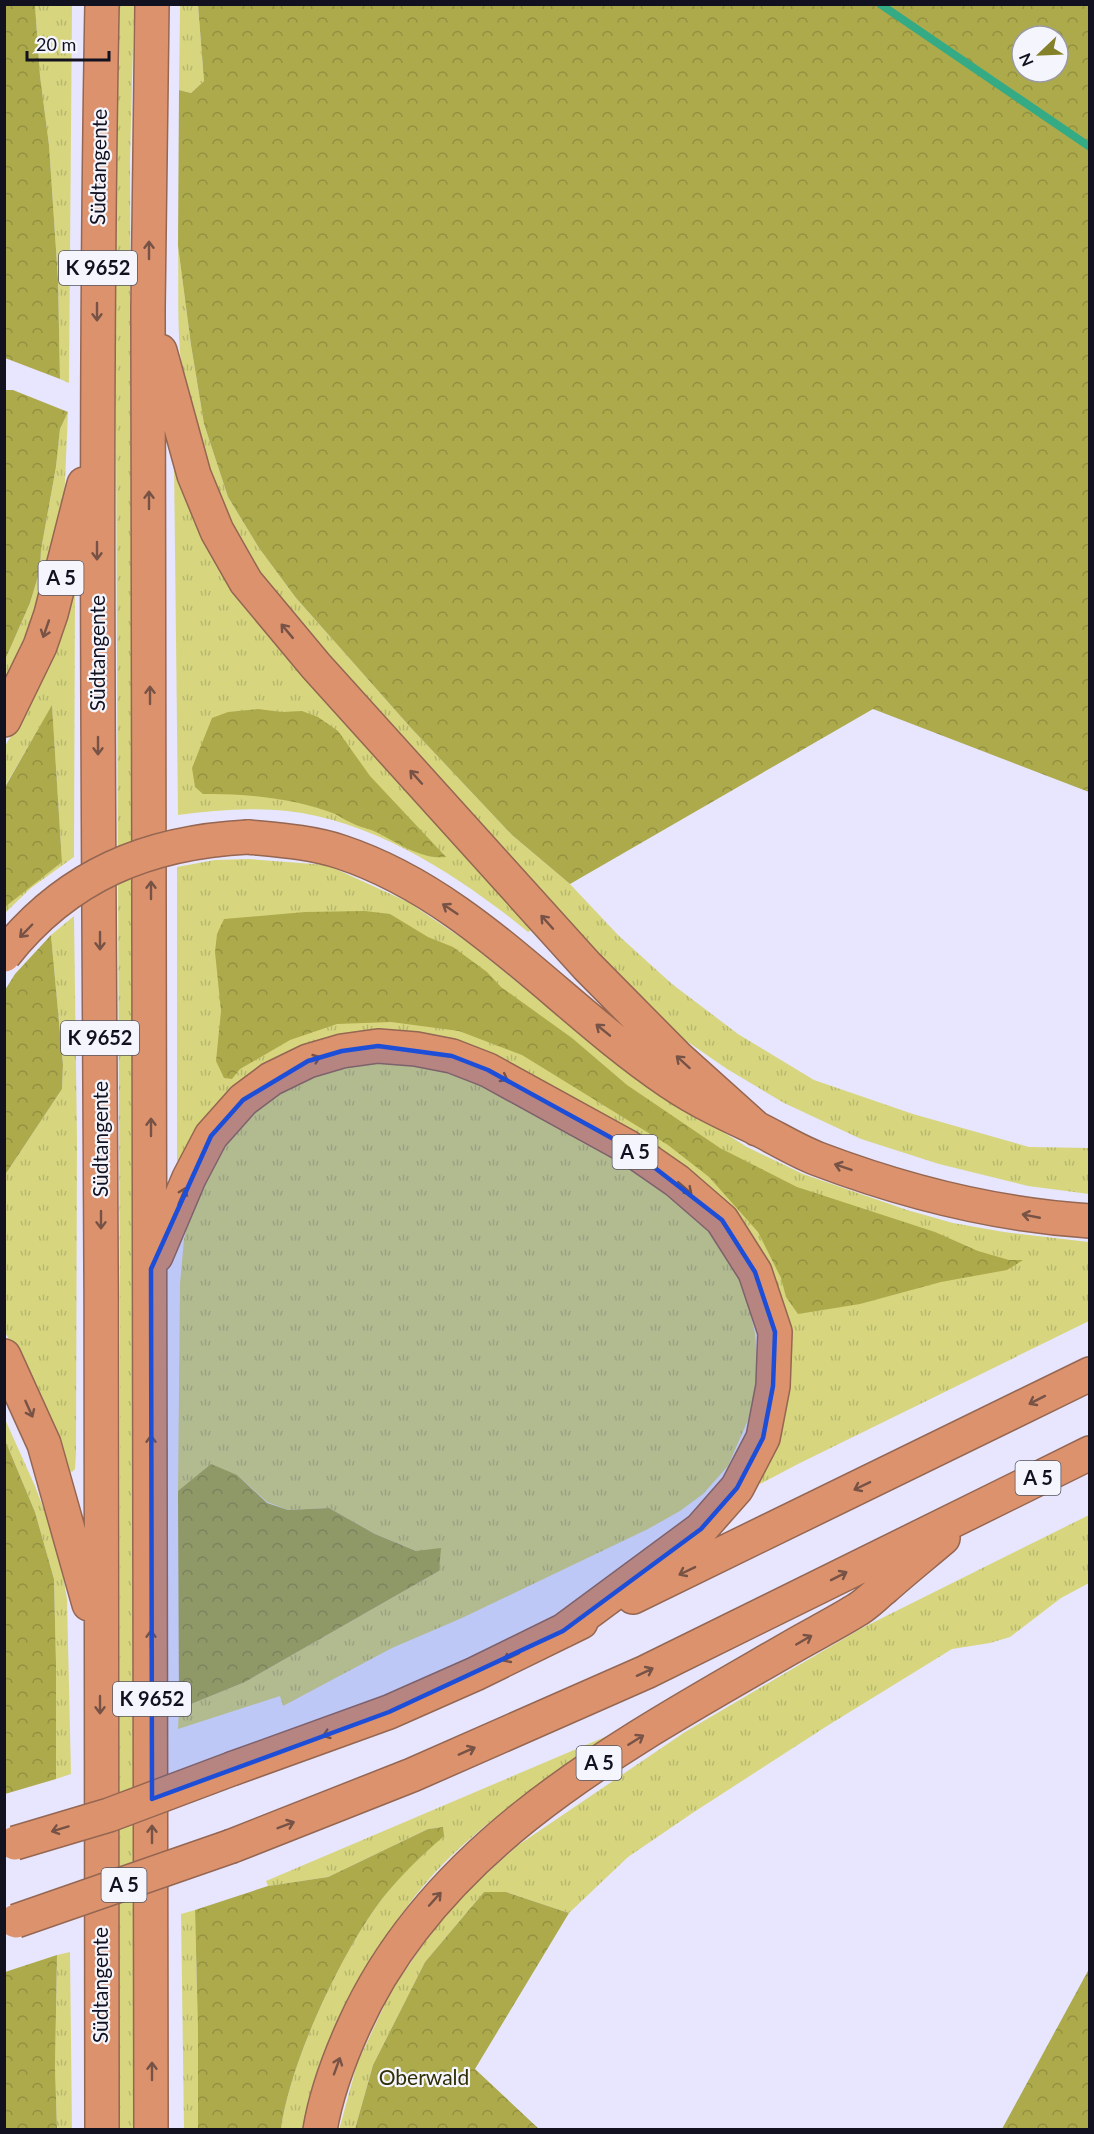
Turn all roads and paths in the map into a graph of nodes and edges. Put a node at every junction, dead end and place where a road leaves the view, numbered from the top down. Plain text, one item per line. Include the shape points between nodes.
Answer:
1 (102, 4) edge
2 (152, 4) edge
3 (148, 309) junction
4 (97, 430) junction
5 (4, 720) edge
6 (4, 955) edge
7 (758, 1129) junction
8 (1089, 1221) edge
9 (150, 1269) junction
10 (4, 1356) edge
11 (1089, 1374) edge
12 (1089, 1453) edge
13 (986, 1503) junction
14 (563, 1631) junction
15 (100, 1647) junction
16 (10, 1845) edge
17 (10, 1922) edge
18 (102, 2130) edge
19 (152, 2130) edge
20 (320, 2130) edge

1 -> 4 highway, Südtangente / K 9652
3 -> 2 highway
7 -> 3 highway via 678,1058 587,966 316,666 246,582 217,531 194,475
9 -> 3 highway, K 9652
4 -> 5 highway, A 5 via 51,614
4 -> 15 highway, Südtangente / K 9652
7 -> 6 highway, bridge via 671,1083 508,952 423,891 341,852 306,843 248,837 162,848 114,866 78,887 26,930
8 -> 7 highway via 1042,1218 933,1195 816,1158
9 -> 14 highway, A 5 via 211,1136 243,1100 271,1079 308,1061 378,1046 452,1056 488,1070 628,1147 677,1181 722,1220 755,1272 775,1332 773,1386 763,1438 737,1488 700,1529
19 -> 9 highway, K 9652
10 -> 15 highway, K 9652 via 44,1444
11 -> 14 highway, A 5
12 - 13 highway, A 5
17 -> 13 highway, A 5, bridge via 232,1846 412,1775 646,1672
20 -> 13 highway, A 5 via 335,2072 375,1983 413,1926 477,1856 518,1821 616,1753 857,1610
14 -> 16 highway, A 5, bridge via 389,1712 109,1815
15 -> 18 highway, Südtangente / K 9652

